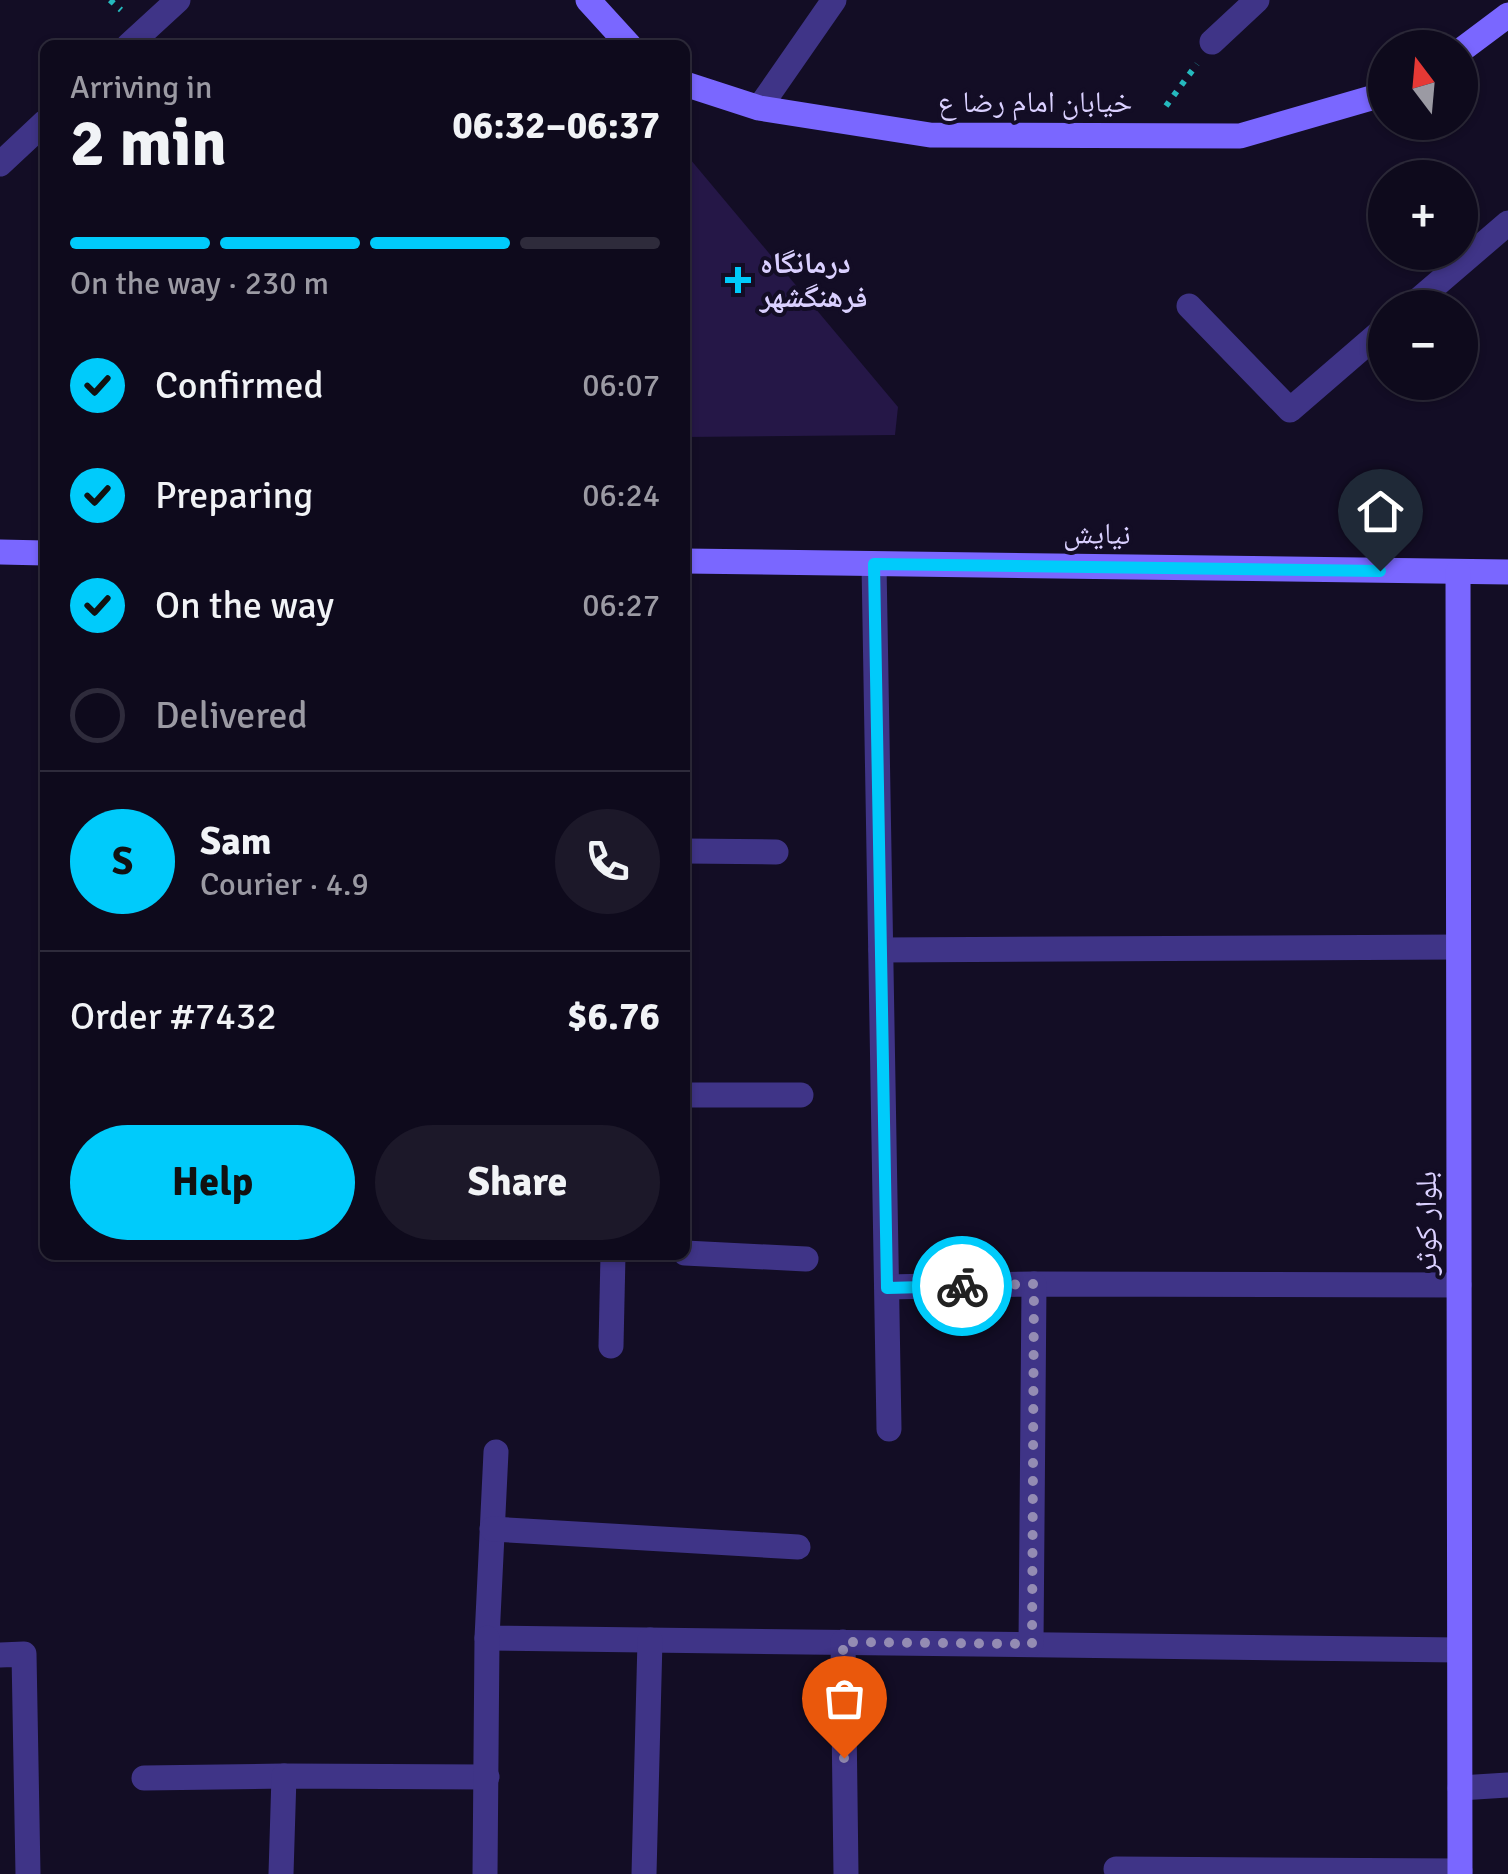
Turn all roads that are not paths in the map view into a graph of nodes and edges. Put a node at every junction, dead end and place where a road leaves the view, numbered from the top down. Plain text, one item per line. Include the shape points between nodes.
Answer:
1 (178, 0) edge
2 (588, 0) edge
3 (834, 0) edge
4 (1257, 0) edge
5 (1508, 15) edge
6 (1478, 37) edge
7 (134, 40) edge
8 (624, 40) edge
9 (1212, 42) road end
10 (690, 86) edge
11 (1368, 99) edge
12 (759, 108) junction
13 (40, 127) edge
14 (0, 164) edge
15 (1508, 223) edge
16 (1431, 290) edge
17 (1189, 306) dead end
18 (1368, 343) edge
19 (0, 552) edge
20 (40, 553) edge
21 (690, 561) edge
22 (874, 564) junction
23 (1458, 572) junction
24 (1508, 572) edge
25 (690, 851) edge
26 (776, 852) dead end
27 (1458, 946) junction
28 (881, 950) junction
29 (690, 1095) edge
30 (801, 1096) dead end
31 (690, 1253) edge
32 (806, 1259) dead end
33 (613, 1260) edge
34 (1034, 1284) junction
35 (1459, 1284) junction
36 (887, 1288) junction
37 (611, 1346) dead end
38 (889, 1428) dead end
39 (496, 1452) dead end
40 (492, 1528) junction
41 (798, 1547) dead end
42 (487, 1638) junction
43 (650, 1640) junction
44 (843, 1642) junction
45 (1032, 1644) junction
46 (1459, 1650) junction
47 (0, 1655) edge
48 (284, 1776) junction
49 (487, 1777) junction
50 (144, 1778) dead end
51 (1508, 1785) edge
52 (1460, 1788) junction
53 (1116, 1869) dead end
54 (1460, 1872) edge
55 (28, 1874) edge
56 (281, 1874) edge
57 (485, 1874) edge
58 (644, 1874) edge
59 (846, 1874) edge

1 - 7 street
2 - 8 street
3 - 12 street
4 - 9 street
5 - 6 street
10 - 12 street, خیابان امام رضا ع
11 - 12 street, خیابان امام رضا ع via 1240,136 930,136
13 - 14 street
15 - 16 street
17 - 18 street via 1290,410
19 - 20 street
21 - 22 street, نیایش
22 - 23 street, نیایش
22 - 28 street
23 - 24 street, نیایش
23 - 27 street, بلوار کوثر
25 - 26 street
27 - 28 street
27 - 35 street, بلوار کوثر
28 - 36 street
29 - 30 street
31 - 32 street
33 - 37 street
34 - 35 street
34 - 36 street
34 - 45 street
35 - 46 street, بلوار کوثر
36 - 38 street
39 - 40 street
40 - 41 street
40 - 42 street
42 - 43 street
42 - 49 street
43 - 44 street
43 - 58 street
44 - 45 street
44 - 59 street
45 - 46 street
46 - 52 street, بلوار کوثر
47 - 55 street via 24,1654
48 - 49 street
48 - 50 street
48 - 56 street
49 - 57 street
51 - 52 street
52 - 54 street, بلوار کوثر
53 - 54 street

